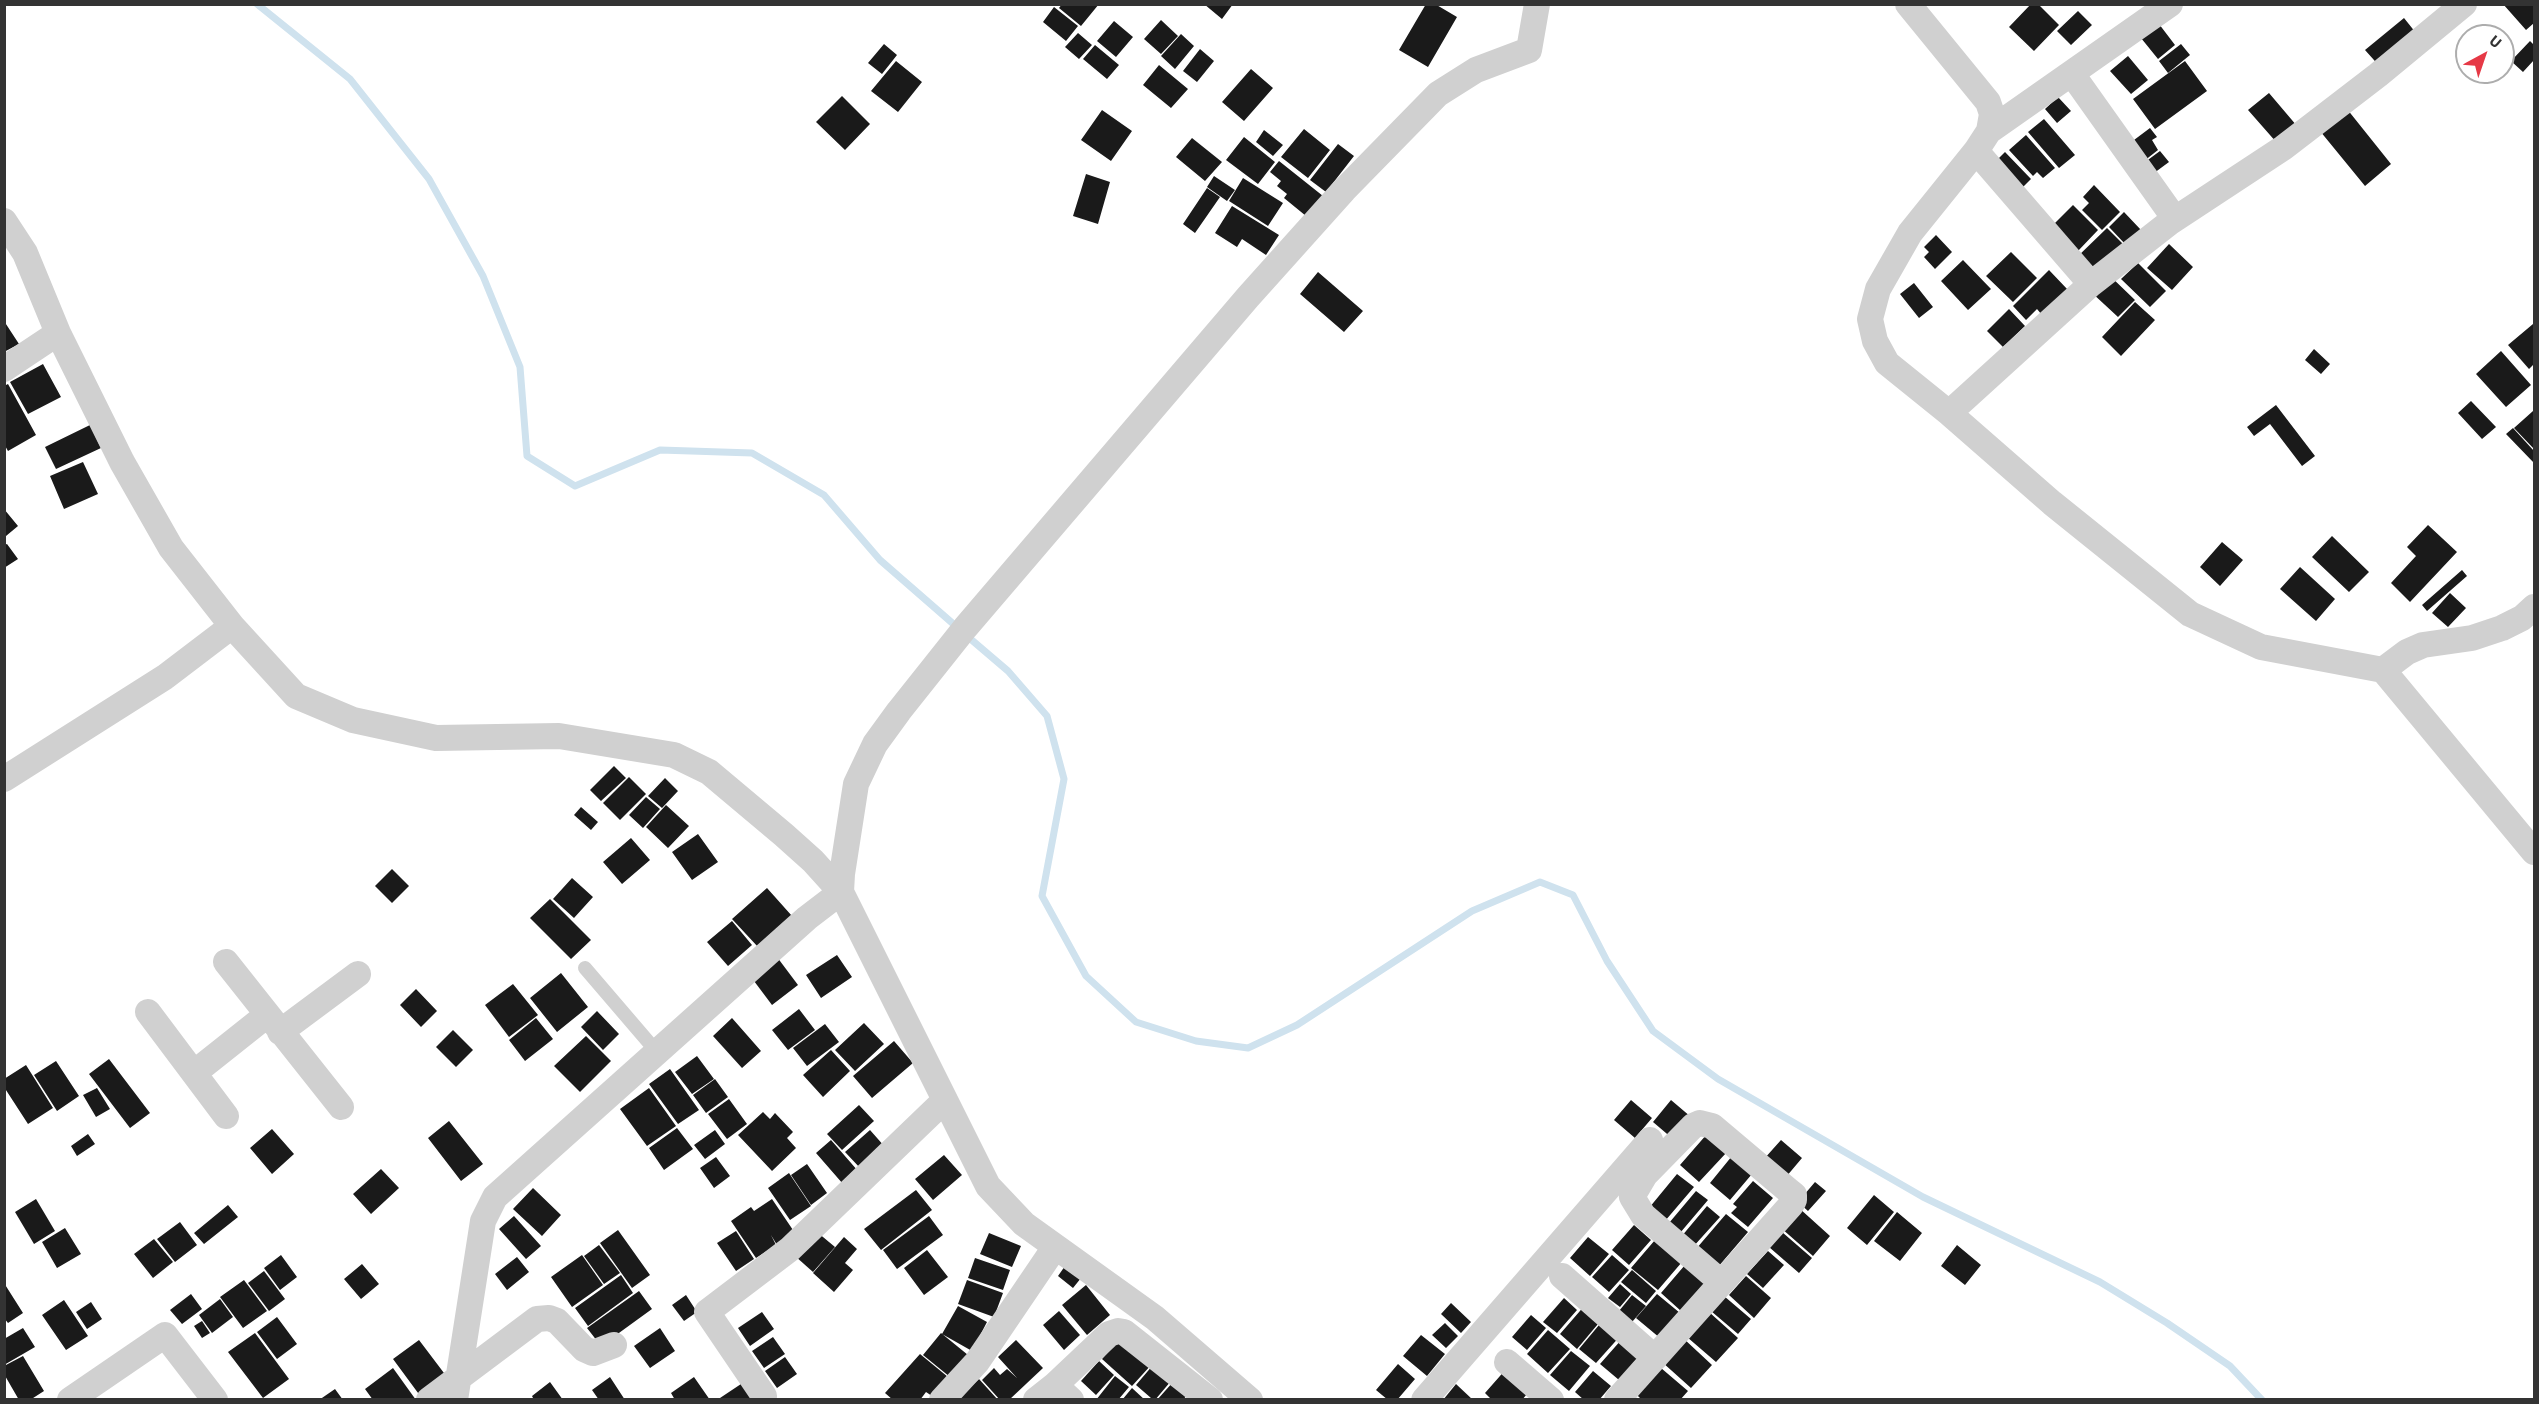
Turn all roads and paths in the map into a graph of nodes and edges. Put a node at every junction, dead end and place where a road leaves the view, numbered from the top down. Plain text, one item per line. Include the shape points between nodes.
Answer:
1 (1537, 4) edge
2 (1908, 4) edge
3 (2170, 4) edge
4 (2464, 4) edge
5 (2072, 74) junction
6 (1983, 141) junction
7 (2175, 219) junction
8 (4, 220) edge
9 (2091, 284) junction
10 (58, 333) junction
11 (4, 369) edge
12 (1949, 413) junction
13 (2535, 607) edge
14 (232, 626) junction
15 (2383, 670) junction
16 (4, 779) edge
17 (2535, 852) edge
18 (841, 892) junction
19 (226, 963) dead end
20 (585, 968) dead end
21 (358, 974) dead end
22 (148, 1012) dead end
23 (274, 1023) junction
24 (657, 1052) junction
25 (194, 1073) junction
26 (945, 1100) junction
27 (341, 1107) dead end
28 (226, 1116) dead end
29 (1650, 1140) dead end
30 (1055, 1247) junction
31 (1562, 1276) dead end
32 (1721, 1282) junction
33 (614, 1345) dead end
34 (1654, 1358) junction
35 (1507, 1362) dead end
36 (457, 1389) edge
37 (1054, 1395) edge
38 (764, 1396) dead end
39 (70, 1400) edge
40 (215, 1400) edge
41 (429, 1400) edge
42 (942, 1400) edge
43 (1210, 1400) edge
44 (1250, 1400) edge
45 (1424, 1400) edge
46 (1551, 1400) edge
47 (1617, 1400) edge

1 - 18 street via 1529,50 1476,70 1438,94 1393,138 1248,297 965,628 899,711 864,763 856,784
2 - 6 street via 1988,102 1992,114
3 - 5 street
4 - 7 street via 2283,148
5 - 6 street
5 - 7 street
6 - 9 street
6 - 12 street via 1910,233 1878,290 1870,319 1875,341 1887,363
7 - 9 street
8 - 10 street via 26,253
9 - 12 street
10 - 11 street
10 - 14 street via 122,462 171,548
12 - 15 street via 2052,503 2190,614 2261,648
13 - 15 street via 2502,628 2472,638 2423,645
14 - 16 street via 165,677
14 - 18 street via 296,696 353,720 436,738 559,736 674,754 709,772 813,861
15 - 17 street
18 - 24 street
18 - 26 street
19 - 23 street
20 - 24 lane
21 - 23 street
22 - 25 street
23 - 25 street
23 - 27 street
24 - 36 street via 495,1197 483,1221
25 - 28 street
26 - 30 street via 988,1186 1024,1224
26 - 38 street via 790,1250 707,1312
29 - 45 street
30 - 42 street via 977,1362
30 - 44 street via 1155,1318
31 - 34 street
32 - 32 street via 1791,1205 1794,1195 1712,1126 1700,1123 1645,1175 1632,1197 1643,1215
32 - 34 street
33 - 36 street via 593,1353 557,1321 537,1319
34 - 47 street
35 - 46 street
36 - 41 street
37 - 43 street via 1109,1334 1118,1331
39 - 40 street via 165,1335

